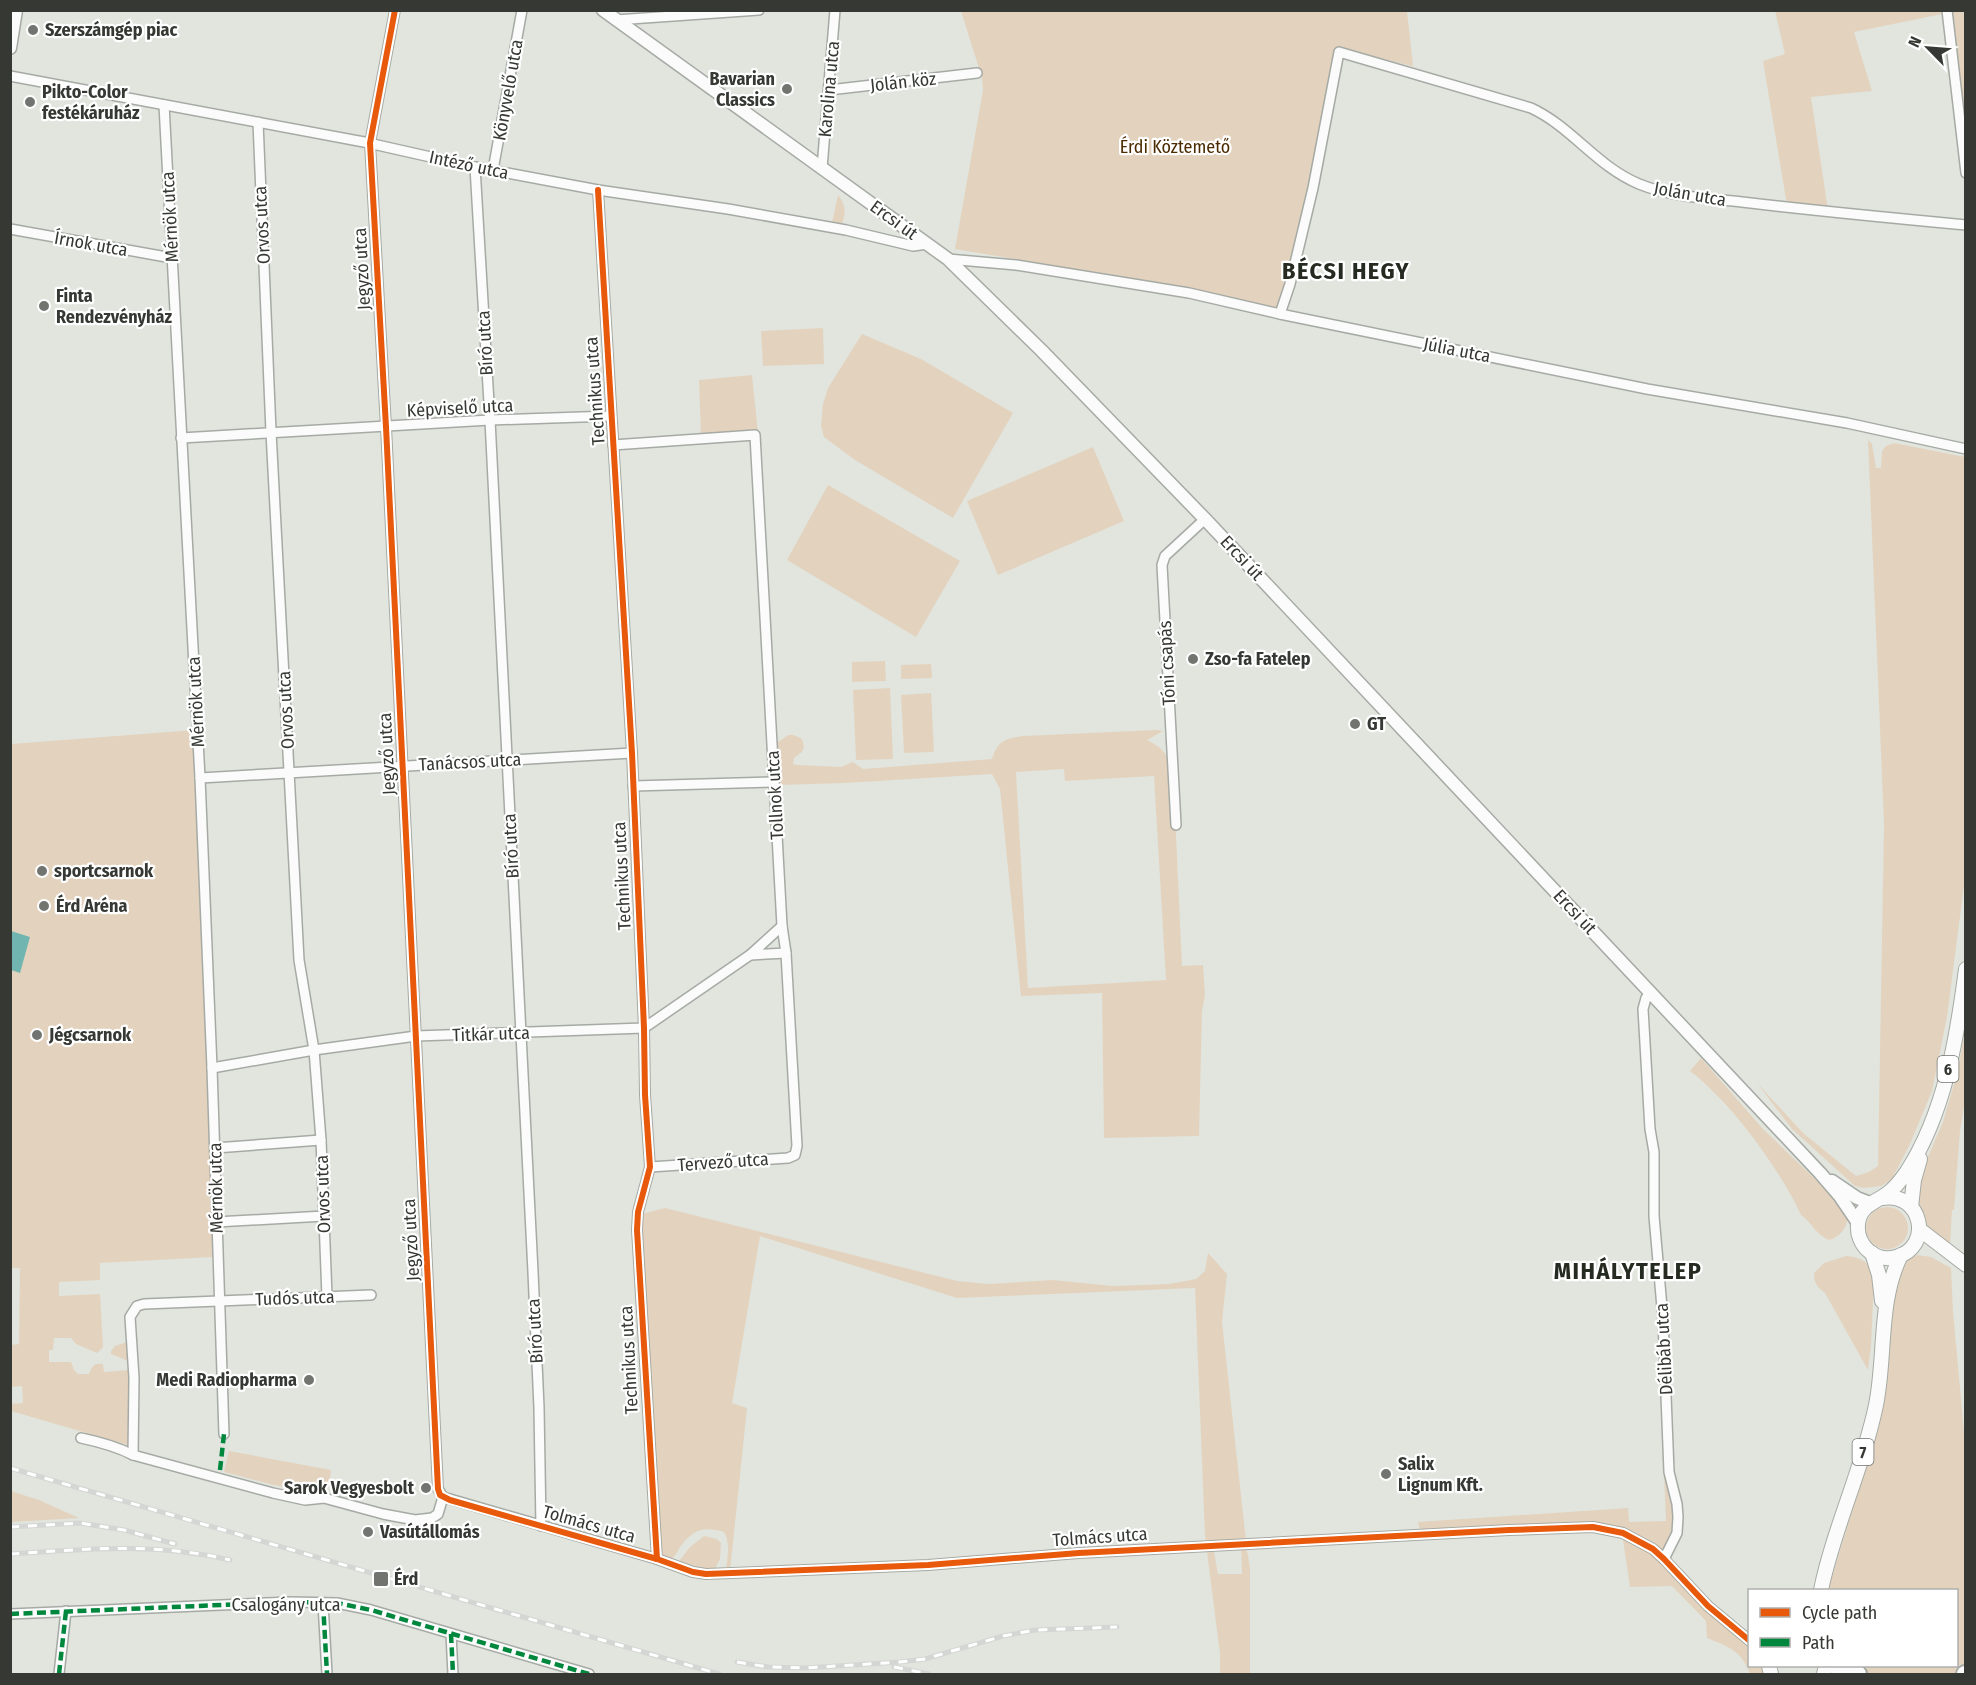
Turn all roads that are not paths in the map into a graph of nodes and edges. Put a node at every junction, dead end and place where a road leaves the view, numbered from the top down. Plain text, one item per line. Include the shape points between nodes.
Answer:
1 (16, 10) edge
2 (394, 10) edge
3 (522, 10) edge
4 (603, 10) edge
5 (759, 10) edge
6 (835, 10) edge
7 (1947, 10) edge
8 (616, 20) junction
9 (10, 48) edge
10 (977, 73) dead end
11 (10, 76) edge
12 (829, 90) junction
13 (164, 105) junction
14 (258, 122) junction
15 (370, 143) junction
16 (475, 167) junction
17 (822, 168) junction
18 (493, 170) junction
19 (1965, 173) edge
20 (598, 190) junction
21 (1965, 225) edge
22 (10, 230) edge
23 (927, 244) junction
24 (172, 258) junction
25 (948, 259) junction
26 (1280, 314) junction
27 (611, 416) junction
28 (490, 420) junction
29 (386, 427) junction
30 (271, 432) junction
31 (181, 438) junction
32 (613, 444) junction
33 (1965, 449) edge
34 (1205, 519) junction
35 (632, 753) junction
36 (507, 760) junction
37 (403, 766) junction
38 (290, 773) junction
39 (200, 778) junction
40 (774, 782) junction
41 (633, 786) junction
42 (1176, 825) dead end
43 (782, 926) junction
44 (786, 953) junction
45 (750, 955) junction
46 (1965, 969) edge
47 (1650, 993) junction
48 (644, 1028) junction
49 (519, 1033) junction
50 (416, 1036) junction
51 (314, 1050) junction
52 (212, 1068) junction
53 (1926, 1135) junction
54 (321, 1140) junction
55 (215, 1148) junction
56 (795, 1155) joint
57 (650, 1167) junction
58 (1820, 1173) junction
59 (1876, 1200) junction
60 (1911, 1207) junction
61 (324, 1216) junction
62 (216, 1222) junction
63 (1858, 1223) junction
64 (1919, 1229) junction
65 (1906, 1252) junction
66 (1872, 1253) junction
67 (1950, 1255) junction
68 (1965, 1265) edge
69 (371, 1295) dead end
70 (327, 1297) junction
71 (219, 1300) junction
72 (1885, 1319) junction
73 (224, 1434) dead end
74 (81, 1438) dead end
75 (133, 1455) junction
76 (443, 1497) junction
77 (541, 1526) junction
78 (1664, 1559) junction
79 (657, 1560) junction
80 (1821, 1587) edge
81 (323, 1603) junction
82 (66, 1611) junction
83 (10, 1614) edge
84 (1734, 1627) junction
85 (451, 1634) junction
86 (1748, 1634) edge
87 (1748, 1640) edge
88 (1841, 1667) edge
89 (570, 1672) edge
90 (59, 1674) edge
91 (327, 1674) edge
92 (453, 1674) edge
93 (589, 1674) edge
94 (1858, 1674) edge

1 - 9 main road
2 - 15 street, Jegyző utca
3 - 18 street, Könyvelő utca
4 - 8 main road, Ercsi út
5 - 8 street
6 - 12 street, Karolina utca
7 - 19 street
8 - 17 main road, Ercsi út
10 - 12 street, Jolán köz
11 - 13 street, Intéző utca
12 - 17 street, Karolina utca
13 - 14 street, Intéző utca
13 - 24 street, Mérnök utca
14 - 15 street, Intéző utca
14 - 30 street, Orvos utca
15 - 16 street, Intéző utca
15 - 29 street, Jegyző utca
16 - 18 street, Intéző utca
16 - 28 street, Bíró utca
17 - 23 main road, Ercsi út
18 - 20 street, Intéző utca
20 - 23 street, Intéző utca via 728,208 906,245
20 - 27 street, Technikus utca
21 - 26 street, Jolán utca via 1821,212 1658,190 1610,169 1556,123 1531,108 1339,52 1313,188
22 - 24 street, Írnok utca
23 - 25 main road, Ercsi út
24 - 31 street, Mérnök utca
25 - 26 street, Júlia utca via 1111,279
25 - 34 main road, Ercsi út
26 - 33 street, Júlia utca
27 - 28 street, Képviselő utca
27 - 32 street, Technikus utca
28 - 29 street, Képviselő utca
28 - 36 street, Bíró utca
29 - 30 street, Képviselő utca
29 - 37 street, Jegyző utca
30 - 31 street, Képviselő utca
30 - 38 street, Orvos utca
31 - 39 street, Mérnök utca
32 - 35 street, Technikus utca
32 - 40 street, Tollnok utca via 755,435
34 - 42 street, Tóni csapás via 1166,556 1162,565
34 - 47 main road, Ercsi út
35 - 36 street, Tanácsos utca
35 - 41 street, Technikus utca
36 - 37 street, Tanácsos utca
36 - 49 street, Bíró utca
37 - 38 street, Tanácsos utca
37 - 50 street, Jegyző utca
38 - 39 street, Tanácsos utca
38 - 51 street, Orvos utca via 299,960
39 - 52 street, Mérnök utca
40 - 41 street
40 - 43 street, Tollnok utca
41 - 48 street, Technikus utca
43 - 44 street, Tollnok utca
43 - 45 street
44 - 45 street
44 - 56 street, Tollnok utca
45 - 48 street
46 - 53 main road, 6 via 1956,1038
47 - 58 main road, Ercsi út
47 - 78 street, Délibáb utca via 1643,1009 1669,1472 1678,1526
48 - 49 street, Titkár utca
48 - 57 street, Technikus utca
49 - 50 street, Titkár utca
49 - 77 street, Bíró utca
50 - 51 street, Titkár utca
50 - 76 street, Jegyző utca via 438,1489
51 - 52 street, Titkár utca
51 - 54 street, Orvos utca
52 - 55 street, Mérnök utca
53 - 59 main road, 6 via 1896,1187
53 - 60 main road, 6
54 - 55 street
54 - 61 street, Orvos utca
55 - 62 street, Mérnök utca
56 - 57 street, Tervező utca
57 - 79 street, Technikus utca via 637,1230
58 - 59 main road, Ercsi út via 1857,1198
58 - 63 main road, Ercsi út
59 - 60 main road via 1896,1197
59 - 63 main road, 6 via 1863,1210
60 - 64 main road, 6
61 - 62 street
61 - 70 street, Orvos utca
62 - 71 street, Mérnök utca
63 - 66 main road via 1861,1241
64 - 65 main road
64 - 67 main road
65 - 66 main road via 1886,1258
65 - 67 main road via 1926,1249
65 - 72 main road, 7 via 1893,1272
66 - 72 main road, 7
67 - 68 main road
69 - 70 street, Tudós utca
70 - 71 street, Tudós utca
71 - 73 street, Mérnök utca
71 - 75 street via 144,1304 133,1311
72 - 80 main road, 7 via 1876,1406
74 - 75 street via 119,1447
75 - 76 street via 273,1493 305,1500 324,1498 416,1520 438,1514
76 - 77 street, Tolmács utca
77 - 79 street, Tolmács utca
78 - 79 street, Tolmács utca via 1623,1533 1578,1527 720,1574 693,1572
78 - 84 street, Tolmács utca via 1708,1606
81 - 82 street, Csalogány utca
81 - 85 street, Csalogány utca via 371,1610
81 - 91 street
82 - 83 street, Csalogány utca
82 - 90 street
84 - 86 street, Tolmács utca
84 - 87 street, Tolmács utca
85 - 89 street, Csalogány utca
85 - 92 street
88 - 94 highway
89 - 93 street, Csalogány utca

